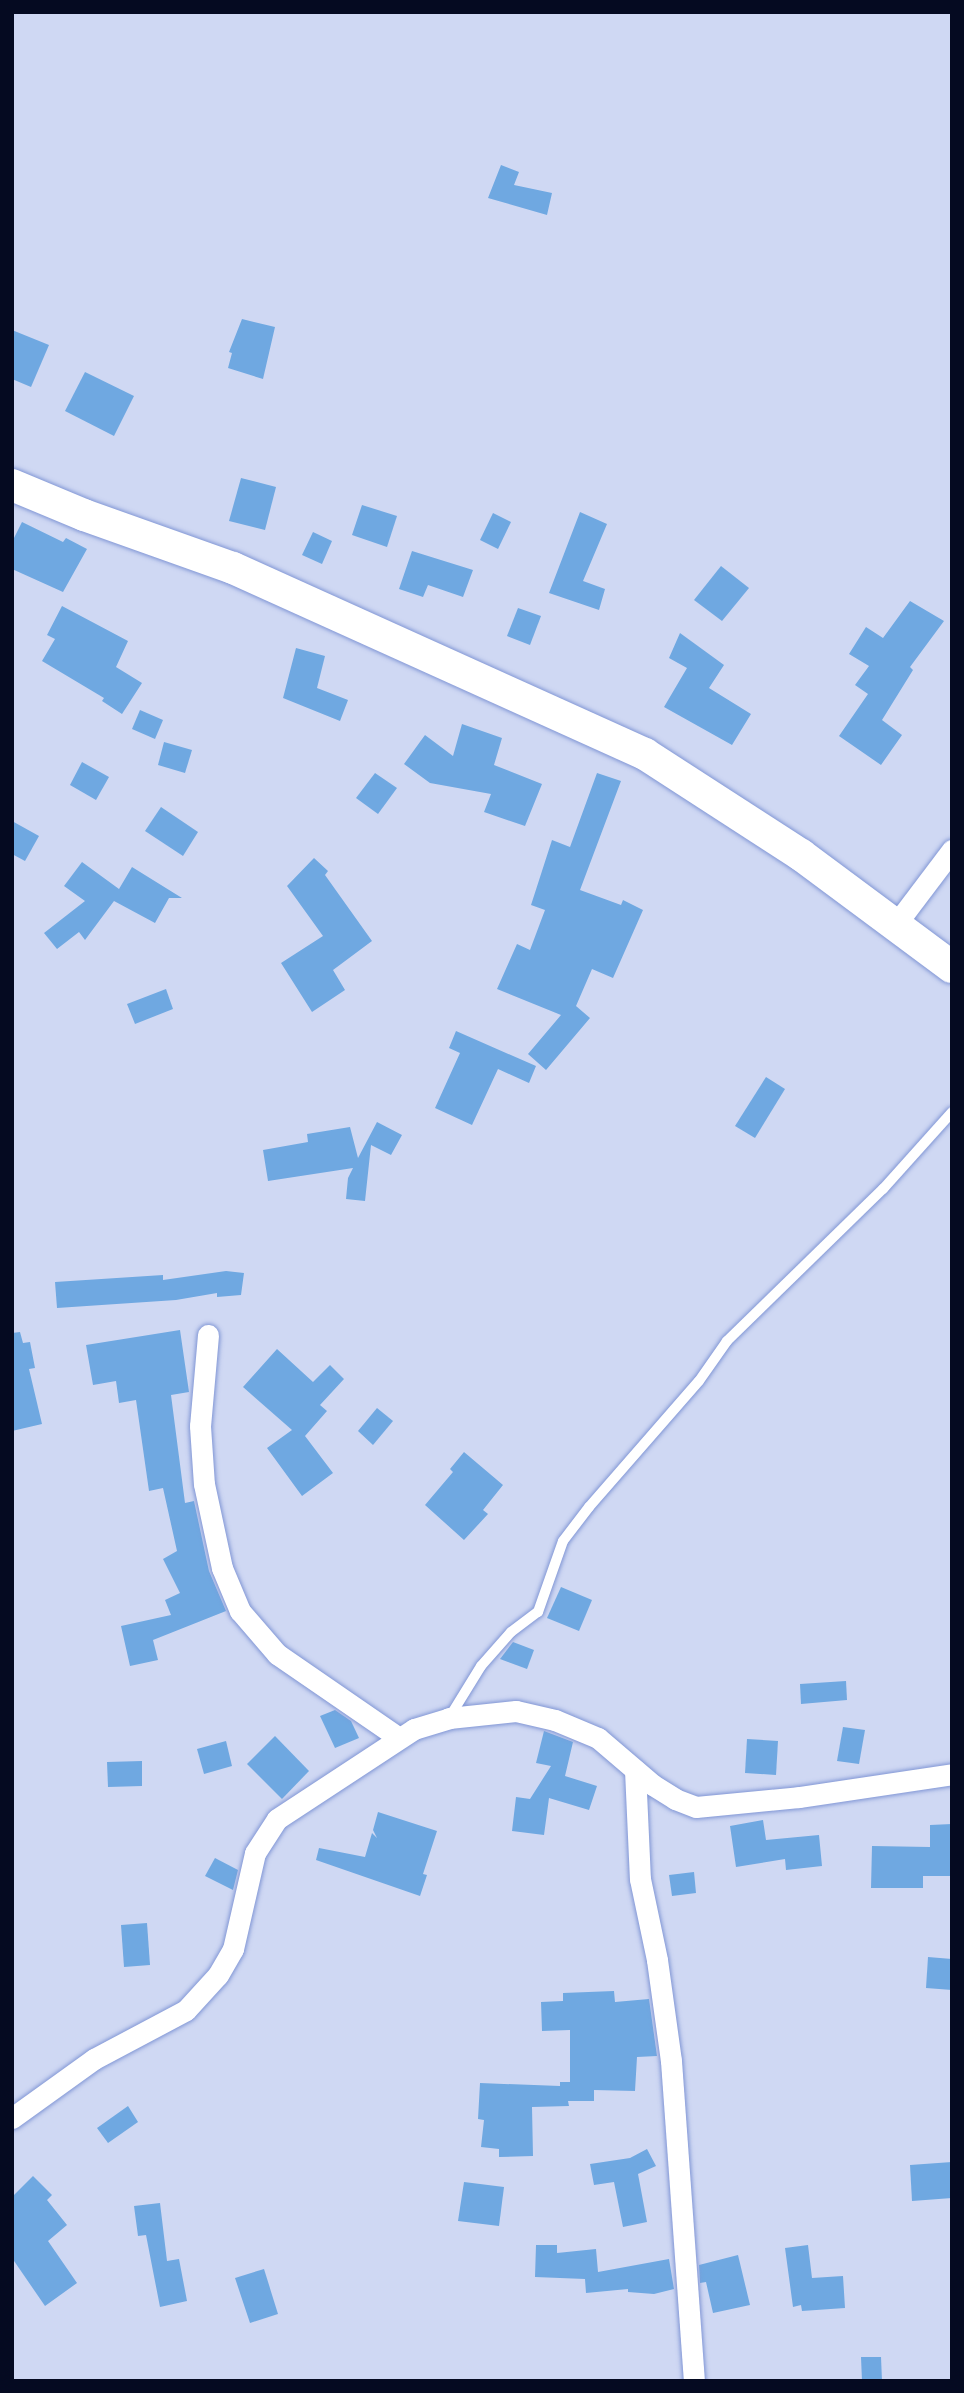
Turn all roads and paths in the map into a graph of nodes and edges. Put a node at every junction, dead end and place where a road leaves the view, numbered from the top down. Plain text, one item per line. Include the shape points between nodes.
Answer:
1 (12, 485) edge
2 (952, 850) edge
3 (896, 924) junction
4 (952, 967) edge
5 (952, 1112) edge
6 (208, 1335) dead end
7 (449, 1718) junction
8 (399, 1738) junction
9 (635, 1770) junction
10 (952, 1774) edge
11 (12, 2118) edge
12 (694, 2381) edge

1 - 3 street via 233,568 645,754 801,855
2 - 3 street
3 - 4 street
5 - 7 lane via 873,1199 727,1341 699,1381 589,1507 563,1541 538,1612 511,1632 481,1666
6 - 8 street via 200,1426 204,1484 222,1568 240,1611 277,1654
7 - 8 street
7 - 9 street via 516,1711 555,1720 598,1738
8 - 11 street via 342,1773 270,1827 255,1853 233,1950 218,1975 186,2010 94,2059
9 - 10 street via 675,1799 696,1807
9 - 12 street via 640,1878 671,2061

